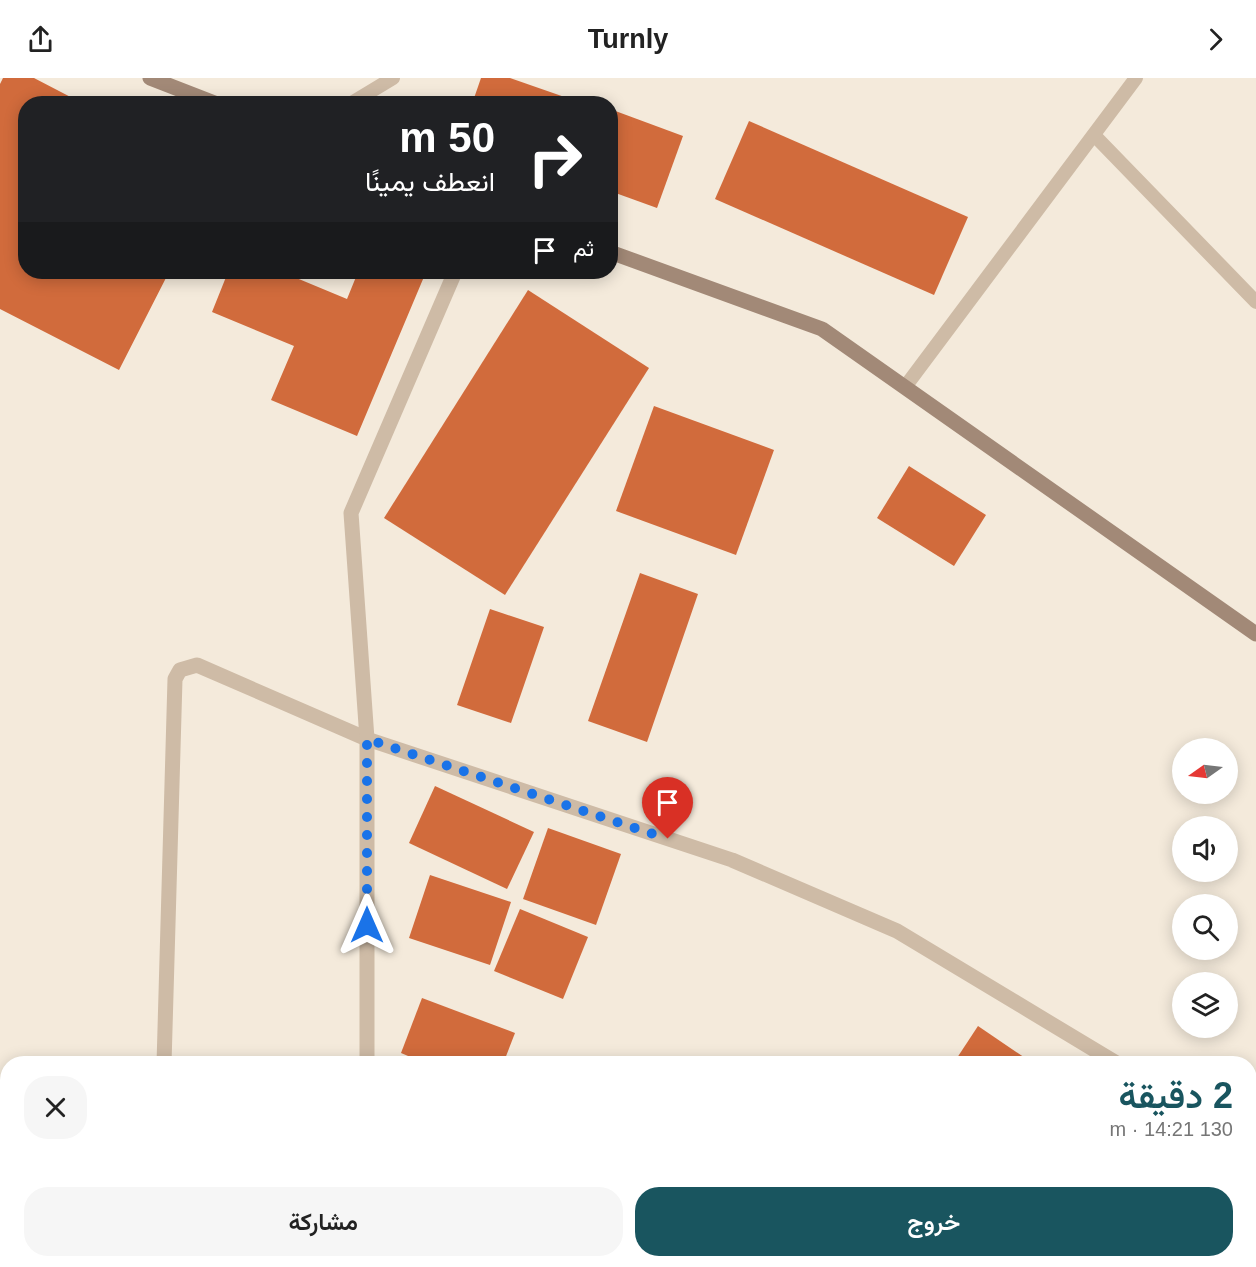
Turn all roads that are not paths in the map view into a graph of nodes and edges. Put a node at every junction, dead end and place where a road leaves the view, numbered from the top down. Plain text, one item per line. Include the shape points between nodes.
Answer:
1 (150, 78) edge
2 (393, 78) edge
3 (1130, 80) edge
4 (196, 96) edge
5 (363, 96) edge
6 (1094, 135) junction
7 (618, 255) edge
8 (452, 279) edge
9 (1256, 302) edge
10 (905, 387) junction
11 (1256, 634) edge
12 (367, 739) junction
13 (164, 1056) edge
14 (367, 1056) edge
15 (1105, 1056) edge

1 - 4 street
2 - 5 lane
3 - 6 lane
6 - 9 lane
6 - 10 lane
7 - 10 street via 822,329
8 - 12 street via 351,513
10 - 11 street
12 - 13 street via 197,665 180,670 175,679
12 - 14 street
12 - 15 street via 732,860 886,926

